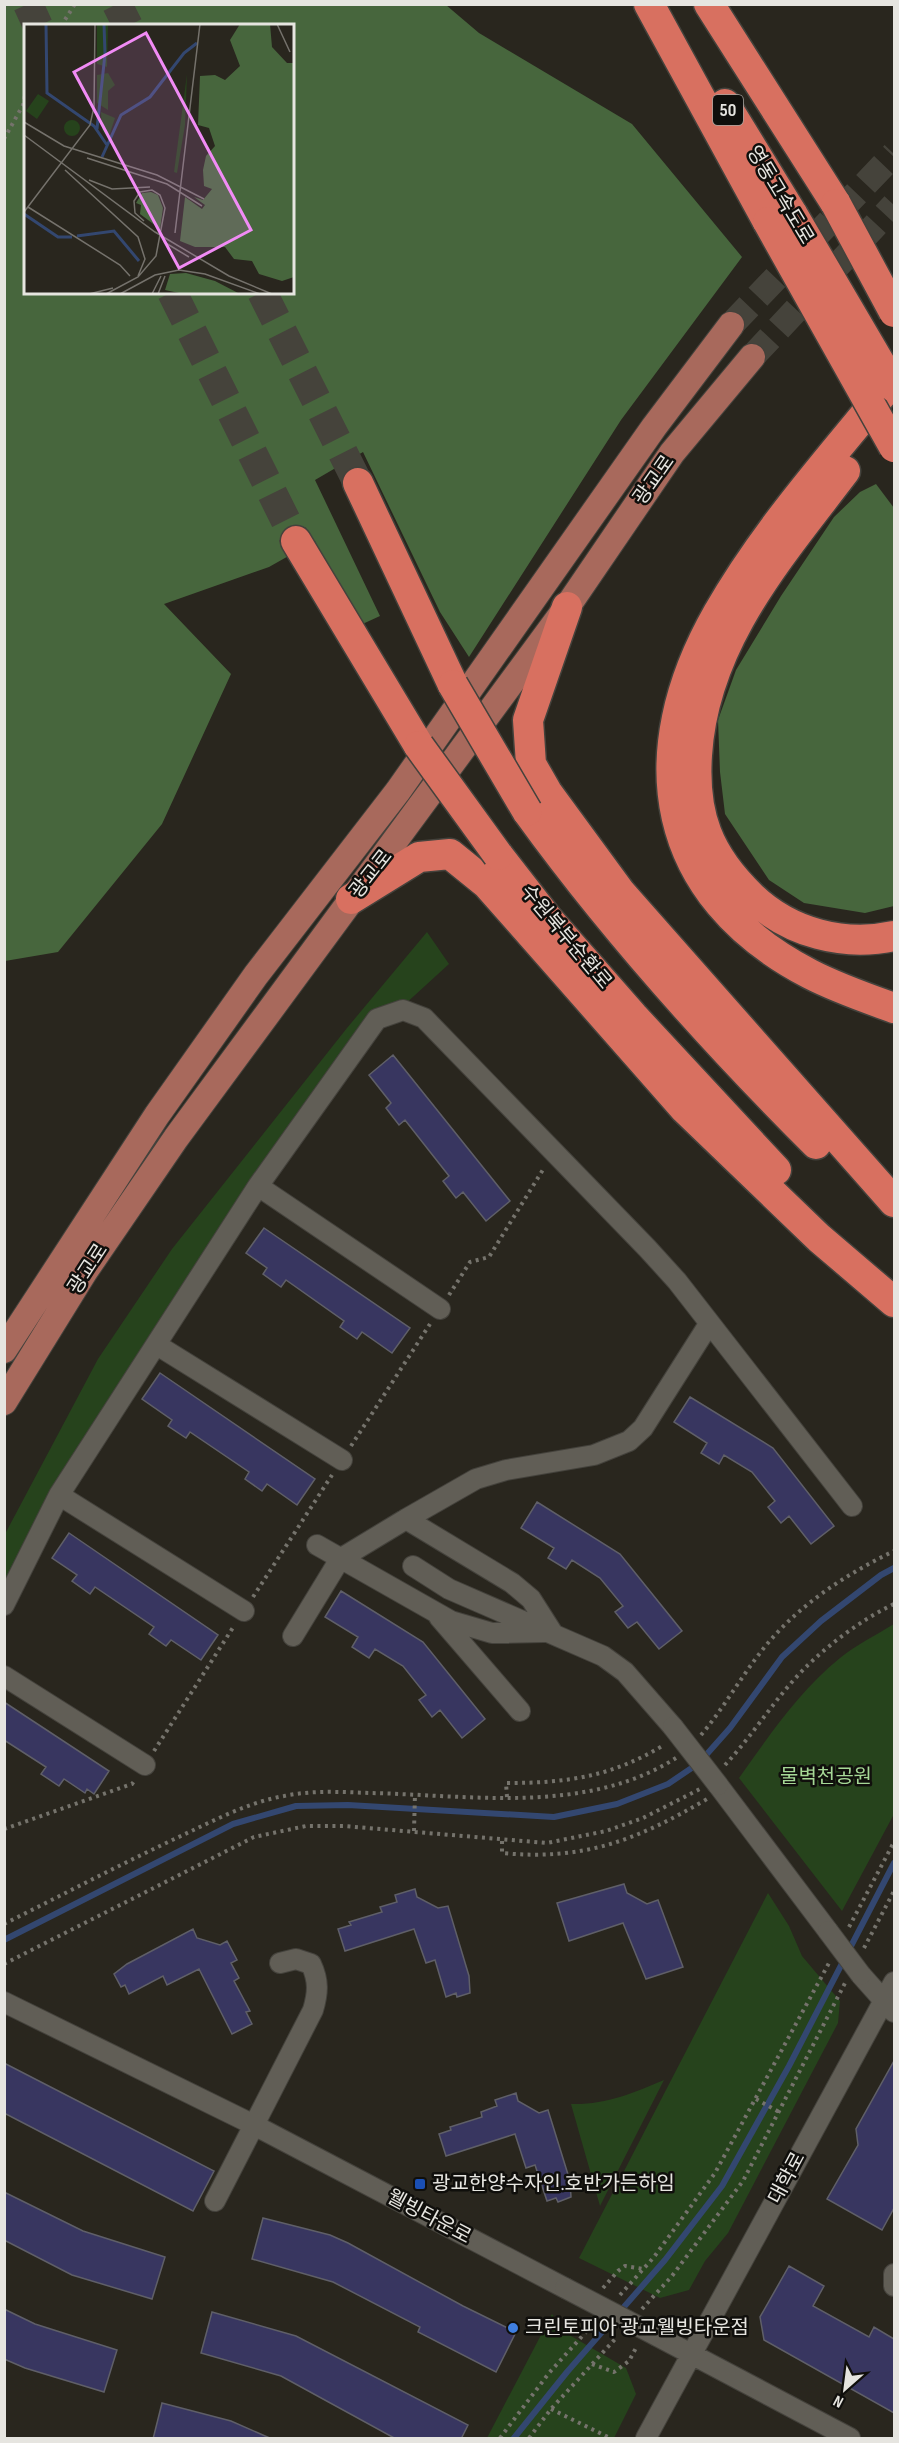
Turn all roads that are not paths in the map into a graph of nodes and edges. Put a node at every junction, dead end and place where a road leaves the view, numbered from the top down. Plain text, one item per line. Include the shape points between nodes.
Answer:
1 (649, 4) edge
2 (663, 4) edge
3 (709, 4) edge
4 (780, 219) junction
5 (894, 312) edge
6 (731, 325) tunnel mouth
7 (752, 357) tunnel mouth
8 (894, 379) edge
9 (894, 387) edge
10 (894, 411) edge
11 (894, 447) edge
12 (358, 483) tunnel mouth
13 (296, 541) tunnel mouth
14 (567, 608) junction
15 (351, 899) junction
16 (894, 936) edge
17 (894, 1008) edge
18 (258, 1186) junction
19 (894, 1202) edge
20 (894, 1223) edge
21 (894, 1285) edge
22 (894, 1302) edge
23 (440, 1309) road end
24 (709, 1324) junction
25 (157, 1345) junction
26 (4, 1350) edge
27 (4, 1402) edge
28 (342, 1461) road end
29 (59, 1495) junction
30 (852, 1506) dead end
31 (406, 1519) junction
32 (317, 1545) dead end
33 (340, 1559) junction
34 (413, 1566) dead end
35 (4, 1605) edge
36 (244, 1611) road end
37 (435, 1613) junction
38 (552, 1632) junction
39 (294, 1636) dead end
40 (4, 1676) edge
41 (520, 1711) dead end
42 (145, 1765) road end
43 (280, 1963) dead end
44 (894, 1982) edge
45 (4, 2002) edge
46 (889, 2006) edge
47 (254, 2125) junction
48 (215, 2201) dead end
49 (894, 2274) edge
50 (894, 2286) edge
51 (692, 2355) junction
52 (646, 2439) edge
53 (850, 2439) edge

1 - 4 highway
2 - 4 highway, 영동고속도로 / 50
3 - 5 highway, 영동고속도로 / 50, bridge via 836,204
4 - 9 highway, 영동고속도로 / 50, bridge
4 - 11 highway, bridge
6 - 26 main road, 광교로 via 654,427 398,791 157,1115
7 - 14 main road, 광교로 via 672,453
8 - 17 highway via 768,537 718,613 687,680 674,734 671,772 678,829 700,875 727,911 758,940 810,974
10 - 16 highway via 766,575 735,626 715,667 702,710 696,785 702,822 716,853 745,890 770,912 834,938 856,941
12 - 20 highway, bridge via 453,685 527,811 575,877 658,976
13 - 21 highway, 수원북부순환로, bridge via 420,746 548,918 763,1157
14 - 15 main road, 광교로
14 - 19 highway via 528,720 531,764 621,893
15 - 22 highway via 419,857 450,854 487,884 685,1109 819,1238
15 - 27 main road, 광교로 via 176,1138 85,1271
18 - 23 street
18 - 24 street via 377,1019 403,1010 424,1018 647,1248
18 - 25 street
24 - 30 street
24 - 31 street via 643,1428 629,1442 594,1455 476,1479
25 - 28 street
25 - 29 street
29 - 35 street
29 - 36 street
31 - 33 street
31 - 38 street via 512,1583 531,1599
32 - 33 street
33 - 37 street
33 - 39 street
34 - 38 street via 449,1589
37 - 38 street via 492,1633
37 - 41 street
38 - 46 street, bridge via 603,1656 625,1672 669,1736 838,1931 855,1975
40 - 42 street
43 - 47 street via 296,1959 311,1964 318,1992 313,2010
44 - 46 street, 대학로
45 - 47 street, 웰빙타운로
46 - 51 street, 대학로
47 - 48 street
47 - 51 street, 웰빙타운로, bridge via 565,2288 595,2311 651,2333
49 - 50 street
51 - 52 street, 대학로
51 - 53 street, 웰빙타운로

